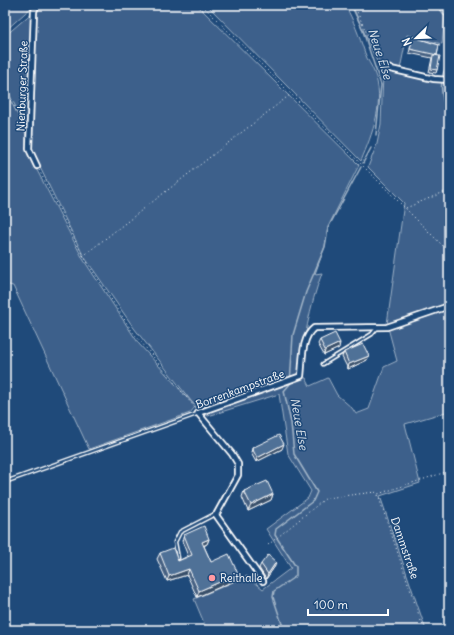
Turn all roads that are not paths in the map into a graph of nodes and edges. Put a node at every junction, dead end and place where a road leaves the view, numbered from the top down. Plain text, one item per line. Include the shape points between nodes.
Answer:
1 (37, 5) edge
2 (382, 67) road end
3 (447, 80) edge
4 (37, 166) road end
5 (449, 306) edge
6 (378, 327) junction
7 (323, 364) dead end
8 (198, 414) junction
9 (5, 482) edge
10 (216, 514) junction
11 (178, 558) edge
12 (263, 581) dead end

1 - 4 street, Nienburger Straße via 34,11 29,135 29,149
2 - 3 street
5 - 6 street, Borrenkampstraße via 387,327
6 - 7 lane via 372,334
6 - 8 street, Borrenkampstraße via 314,328 307,333 304,342 301,376
8 - 9 lane, Borrenkampstraße
8 - 10 street via 238,464 238,474
10 - 11 lane via 180,532 175,542
10 - 12 street

